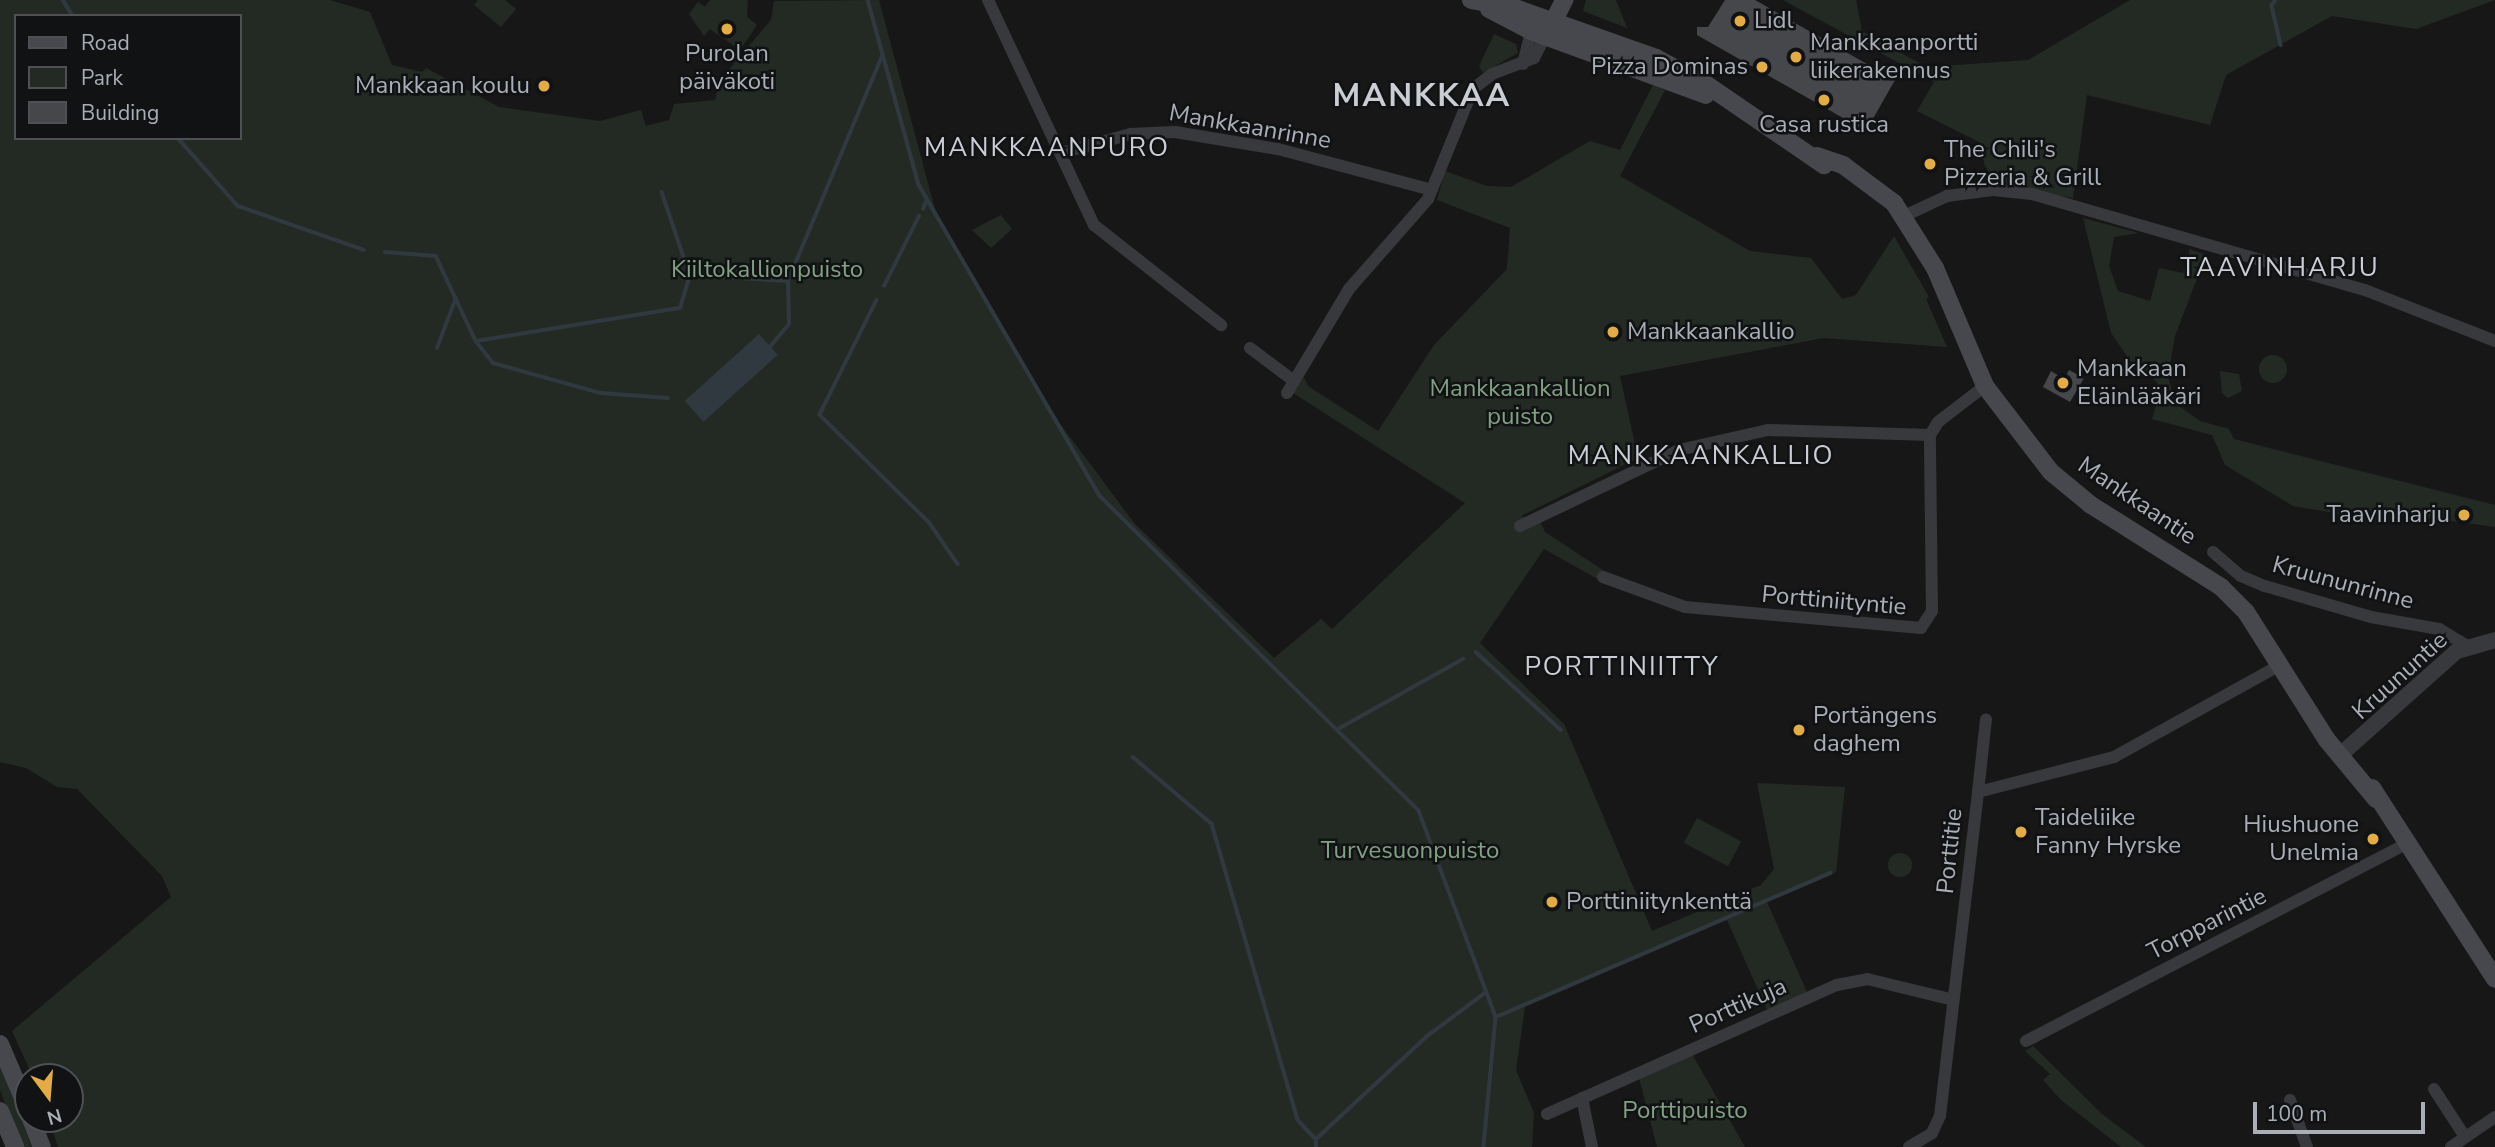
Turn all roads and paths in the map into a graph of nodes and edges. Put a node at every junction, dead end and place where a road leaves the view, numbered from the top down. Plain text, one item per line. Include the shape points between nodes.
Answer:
1 (988, 0) edge
2 (1470, 0) edge
3 (1564, 0) edge
4 (1542, 21) edge
5 (1061, 153) junction
6 (1432, 190) junction
7 (1902, 218) junction
8 (1221, 325) dead end
9 (2495, 341) edge
10 (1250, 348) dead end
11 (1294, 381) junction
12 (1985, 386) junction
13 (1287, 393) dead end
14 (1930, 435) junction
15 (1520, 526) dead end
16 (2213, 552) dead end
17 (1603, 578) dead end
18 (2495, 640) edge
19 (2467, 646) junction
20 (2282, 664) junction
21 (1986, 719) dead end
22 (2344, 753) junction
23 (1978, 792) junction
24 (2406, 844) junction
25 (2495, 979) edge
26 (1954, 1000) junction
27 (2025, 1041) dead end
28 (0, 1044) edge
29 (14, 1077) edge
30 (2434, 1089) dead end
31 (1582, 1098) junction
32 (2290, 1100) dead end
33 (0, 1111) edge
34 (1547, 1114) dead end
35 (2495, 1117) edge
36 (2465, 1137) junction
37 (15, 1147) edge
38 (1592, 1147) edge
39 (1909, 1147) edge
40 (2307, 1147) edge
41 (2451, 1147) edge

1 - 5 street
2 - 4 main road, Mankkaantie
3 - 4 main road
4 - 6 street via 1534,58 1492,74 1473,89
4 - 7 main road, Mankkaantie via 1719,98 1817,156
5 - 6 street, Mankkaanrinne via 1131,134 1175,132 1278,149
5 - 8 street via 1094,225
6 - 11 street via 1416,216 1349,289
7 - 9 street via 1947,196 1993,190 2032,194 2365,290
7 - 12 main road, Mankkaantie via 1935,268
10 - 11 street
11 - 13 street
12 - 14 street via 1938,422
12 - 20 main road, Mankkaantie via 2051,472 2091,505 2221,587
14 - 15 street via 1768,430 1679,450
14 - 17 street, Porttiniityntie via 1932,611 1921,628 1685,607
16 - 19 street, Kruununrinne via 2241,576 2264,586 2371,617 2439,629
18 - 19 street, Kruununtie
19 - 22 street, Kruununtie
20 - 22 main road, Mankkaantie
20 - 23 street, Porttitie via 2114,757
21 - 23 street
22 - 24 main road, Mankkaantie
23 - 26 street, Porttitie
24 - 25 main road, Mankkaantie
24 - 27 street, Torpparintie
26 - 31 street, Porttikuja via 1867,979 1837,985
26 - 39 street, Porttitie via 1937,1127
28 - 29 main road
30 - 36 street
31 - 34 street, Porttikuja
31 - 38 street
32 - 40 street
33 - 37 main road
35 - 36 street
36 - 41 street

